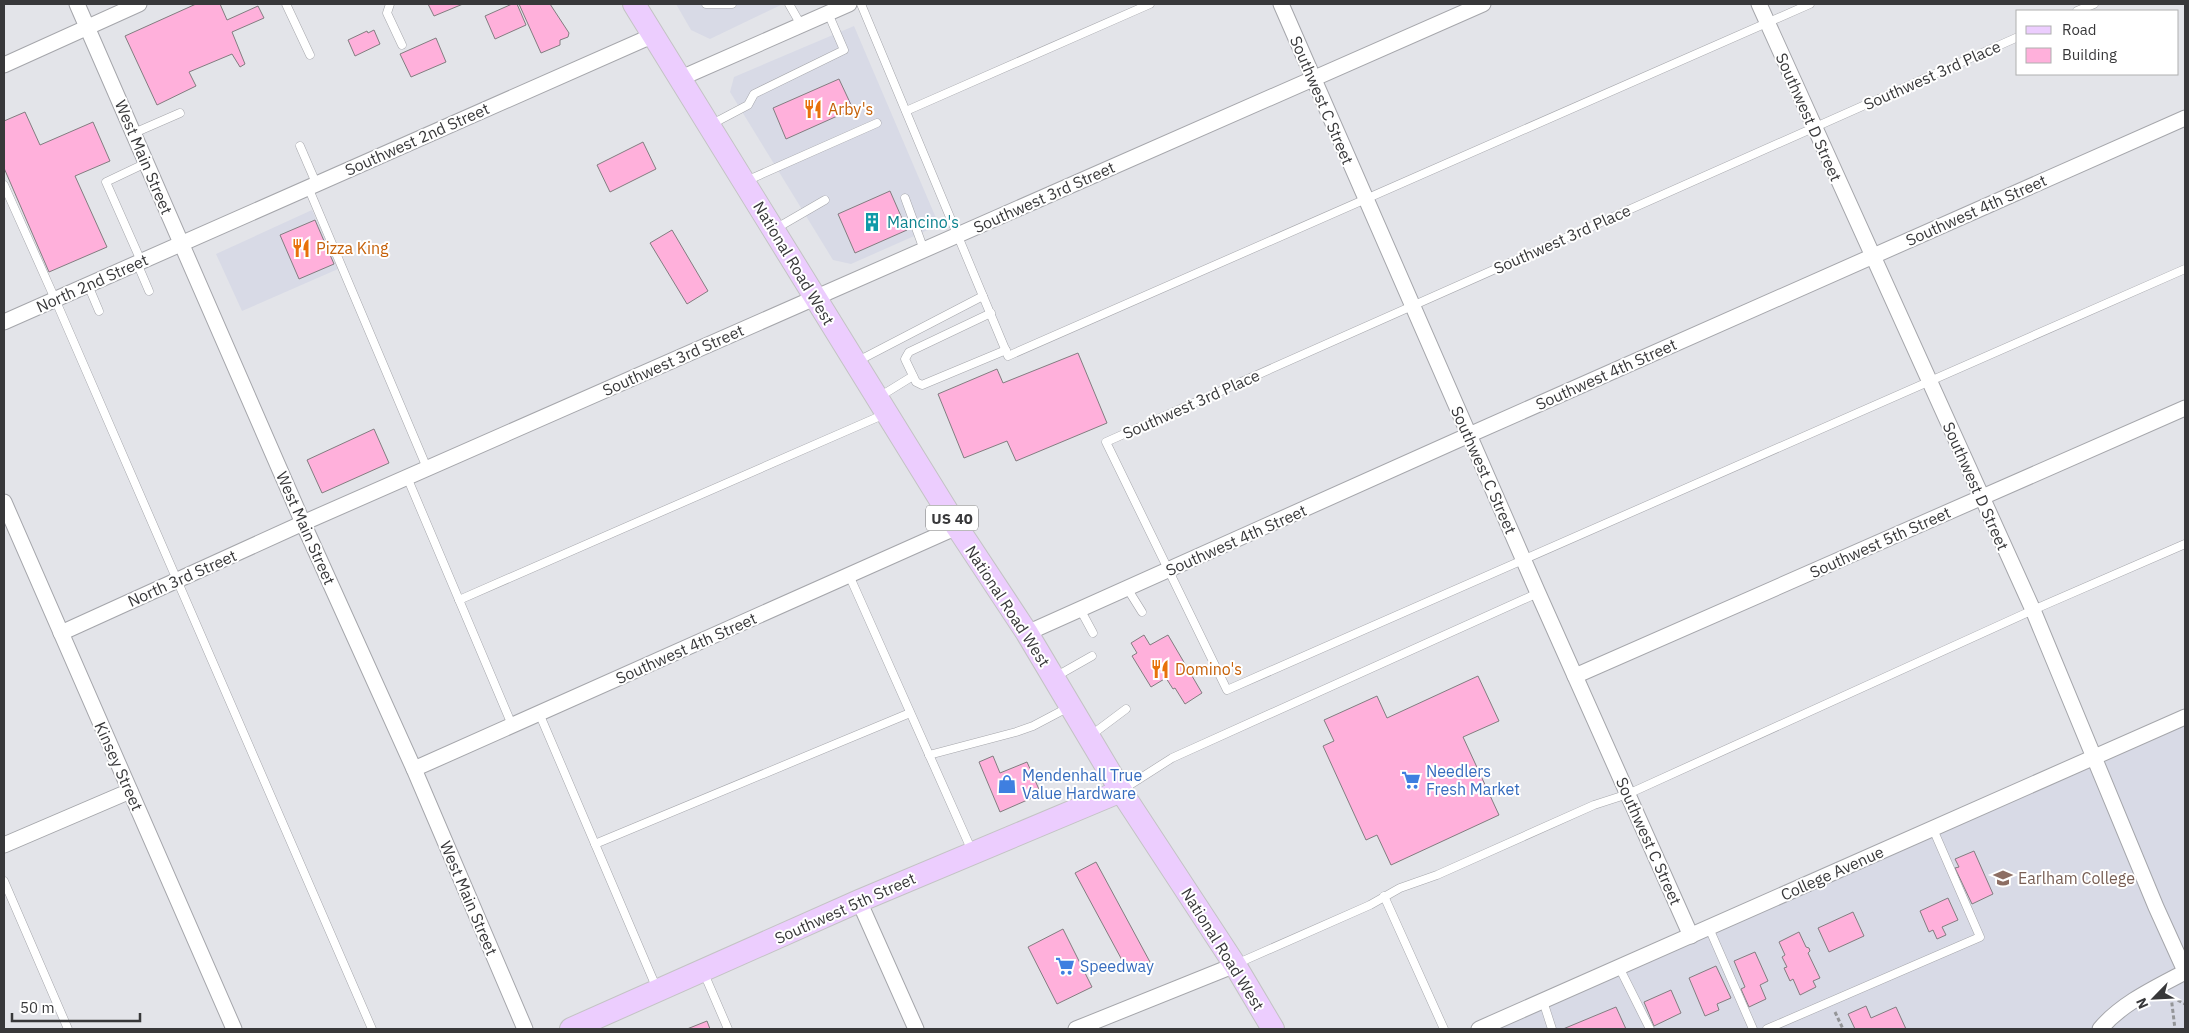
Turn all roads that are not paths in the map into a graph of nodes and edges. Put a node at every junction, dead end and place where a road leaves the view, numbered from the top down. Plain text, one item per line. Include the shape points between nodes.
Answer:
1 (77, 4) edge
2 (139, 4) edge
3 (286, 4) edge
4 (390, 4) edge
5 (634, 4) edge
6 (706, 4) edge
7 (732, 4) edge
8 (790, 4) edge
9 (849, 4) edge
10 (861, 4) edge
11 (1150, 4) edge
12 (1281, 4) edge
13 (1483, 4) edge
14 (1759, 4) edge
15 (1810, 4) edge
16 (2094, 4) edge
17 (2079, 10) edge
18 (828, 13) junction
19 (1767, 23) junction
20 (801, 25) junction
21 (87, 26) junction
22 (654, 35) junction
23 (2016, 39) edge
24 (402, 45) dead end
25 (310, 55) dead end
26 (4, 65) edge
27 (681, 78) junction
28 (1313, 79) junction
29 (906, 111) junction
30 (180, 112) dead end
31 (2185, 118) edge
32 (877, 123) dead end
33 (710, 125) junction
34 (1814, 128) junction
35 (134, 133) junction
36 (300, 146) dead end
37 (146, 163) junction
38 (744, 182) junction
39 (4, 185) edge
40 (312, 185) junction
41 (905, 198) dead end
42 (825, 200) dead end
43 (1365, 200) junction
44 (773, 230) junction
45 (958, 235) junction
46 (181, 243) junction
47 (924, 250) junction
48 (1872, 256) junction
49 (139, 262) junction
50 (2185, 268) edge
51 (88, 285) junction
52 (149, 291) dead end
53 (984, 296) junction
54 (815, 298) junction
55 (55, 299) junction
56 (1412, 306) junction
57 (99, 311) dead end
58 (990, 313) junction
59 (4, 322) edge
60 (1006, 350) junction
61 (855, 362) junction
62 (913, 376) junction
63 (1929, 382) junction
64 (882, 406) junction
65 (2185, 408) edge
66 (1469, 435) junction
67 (427, 468) junction
68 (407, 477) junction
69 (1981, 498) junction
70 (4, 502) edge
71 (303, 523) junction
72 (957, 527) junction
73 (2185, 544) edge
74 (1524, 560) junction
75 (1168, 570) junction
76 (849, 575) junction
77 (177, 580) junction
78 (1127, 588) junction
79 (1538, 593) junction
80 (459, 600) junction
81 (1080, 609) junction
82 (2033, 610) junction
83 (1142, 612) dead end
84 (61, 633) junction
85 (1027, 633) junction
86 (1094, 633) dead end
87 (1092, 656) dead end
88 (1575, 676) junction
89 (1053, 678) junction
90 (1070, 706) junction
91 (1126, 709) dead end
92 (540, 713) junction
93 (910, 713) junction
94 (2185, 717) edge
95 (512, 725) junction
96 (1089, 737) junction
97 (929, 755) junction
98 (2094, 758) junction
99 (414, 769) junction
100 (130, 791) junction
101 (1121, 791) junction
102 (1628, 794) junction
103 (1933, 829) junction
104 (595, 844) junction
105 (4, 845) edge
106 (972, 853) junction
107 (4, 881) edge
108 (1384, 896) junction
109 (859, 900) junction
110 (1709, 928) junction
111 (1691, 936) junction
112 (1235, 965) junction
113 (1619, 967) junction
114 (703, 971) junction
115 (2185, 972) edge
116 (658, 991) junction
117 (1544, 1000) junction
118 (68, 1029) edge
119 (234, 1029) edge
120 (372, 1029) edge
121 (525, 1029) edge
122 (571, 1029) edge
123 (728, 1029) edge
124 (916, 1029) edge
125 (1076, 1029) edge
126 (1273, 1029) edge
127 (1444, 1029) edge
128 (1480, 1029) edge
129 (1552, 1029) edge
130 (1650, 1029) edge
131 (1753, 1029) edge
132 (1767, 1029) edge
133 (2100, 1029) edge

1 - 21 street, West Main Street
2 - 21 street
3 - 25 lane
4 - 24 lane via 387,13
5 - 22 main road, National Road West / US 40
6 - 7 lane
8 - 20 lane
9 - 18 street
10 - 29 lane
11 - 29 lane
12 - 28 street, Southwest C Street
13 - 28 street, Southwest 3rd Street
14 - 19 street, Southwest D Street
15 - 19 lane
16 - 17 lane
18 - 20 street
18 - 33 lane via 844,50 754,94 748,105
19 - 34 street, Southwest D Street
19 - 43 lane
20 - 27 street
21 - 26 street
21 - 35 street, West Main Street
22 - 27 main road, National Road West / US 40
22 - 40 street, Southwest 2nd Street
23 - 34 lane, Southwest 3rd Place
27 - 33 main road, National Road West / US 40
28 - 43 street, Southwest C Street
28 - 45 street, Southwest 3rd Street
29 - 45 lane
30 - 35 lane
31 - 48 street, Southwest 4th Street
32 - 38 lane
33 - 38 main road, National Road West / US 40
34 - 48 street, Southwest D Street
34 - 56 lane, Southwest 3rd Place
35 - 37 street, West Main Street
36 - 40 lane
37 - 46 street, West Main Street
37 - 49 lane via 106,182
38 - 44 main road, National Road West / US 40
39 - 55 lane
40 - 46 street, Southwest 2nd Street
40 - 67 lane
41 - 47 lane
42 - 44 lane
43 - 56 street, Southwest C Street
43 - 60 lane via 1008,356
44 - 54 main road, National Road West / US 40
45 - 47 street, Southwest 3rd Street
45 - 53 lane
46 - 49 street, North 2nd Street
46 - 71 street, West Main Street
47 - 54 street, Southwest 3rd Street
48 - 63 street, Southwest D Street
48 - 66 street, Southwest 4th Street
49 - 51 street, North 2nd Street
49 - 52 lane
50 - 63 lane
51 - 55 street, North 2nd Street
51 - 57 lane
53 - 58 lane
53 - 61 lane
54 - 61 main road, National Road West / US 40
54 - 67 street, Southwest 3rd Street
55 - 59 street, North 2nd Street
55 - 77 lane
56 - 66 street, Southwest C Street
56 - 75 lane, Southwest 3rd Place via 1106,442
58 - 60 lane
58 - 62 lane via 907,354 905,359
60 - 62 lane via 926,384 919,384
61 - 64 main road, National Road West / US 40
62 - 64 lane
63 - 69 street, Southwest D Street
63 - 74 lane
64 - 72 main road, National Road West / US 40
64 - 80 lane
65 - 69 street, Southwest 5th Street
66 - 74 street, Southwest C Street
66 - 75 street, Southwest 4th Street
67 - 68 street, Southwest 3rd Street
68 - 71 street, Southwest 3rd Street
68 - 80 lane
69 - 82 street, Southwest D Street
69 - 88 street, Southwest 5th Street
70 - 84 street, Kinsey Street
71 - 77 street, North 3rd Street
71 - 99 street, West Main Street
72 - 76 street, Southwest 4th Street
72 - 85 main road, National Road West / US 40
73 - 82 lane
74 - 75 lane via 1227,690
74 - 79 street, Southwest C Street
75 - 78 street, Southwest 4th Street
76 - 92 street, Southwest 4th Street
76 - 93 lane
77 - 84 street, North 3rd Street
77 - 120 lane
78 - 81 street, Southwest 4th Street
78 - 83 lane
79 - 88 street, Southwest C Street
79 - 101 lane via 1172,758
80 - 95 lane
81 - 85 street, Southwest 4th Street
81 - 86 lane
82 - 98 street, Southwest D Street
82 - 102 lane
84 - 100 street, Kinsey Street
85 - 89 main road, National Road West / US 40
87 - 89 lane
88 - 102 street, Southwest C Street
89 - 90 main road, National Road West / US 40
90 - 96 main road, National Road West / US 40
90 - 97 lane via 1016,732
91 - 96 lane
92 - 95 street, Southwest 4th Street
92 - 104 lane
93 - 97 lane
93 - 104 lane
94 - 98 street, College Avenue
95 - 99 street, Southwest 4th Street
96 - 101 main road, National Road West / US 40
97 - 106 lane
98 - 103 street, College Avenue
98 - 115 street, Southwest D Street
99 - 121 street, West Main Street
100 - 105 street
100 - 119 street, Kinsey Street
101 - 106 main road, Southwest 5th Street
101 - 112 main road, National Road West / US 40
102 - 108 lane via 1594,805
102 - 111 street, Southwest C Street
103 - 110 street, College Avenue
103 - 132 lane via 1980,937
104 - 116 lane
106 - 109 main road, Southwest 5th Street
107 - 118 lane
108 - 112 lane
108 - 127 lane
109 - 114 main road, Southwest 5th Street
109 - 124 street
110 - 111 street, College Avenue
110 - 131 lane
111 - 113 street, College Avenue
112 - 125 street
112 - 126 main road, National Road West / US 40
113 - 117 street, College Avenue
113 - 130 lane
114 - 116 main road, Southwest 5th Street
114 - 123 lane
115 - 133 street via 2137,998
116 - 122 main road, Southwest 5th Street
117 - 128 street, College Avenue
117 - 129 lane

